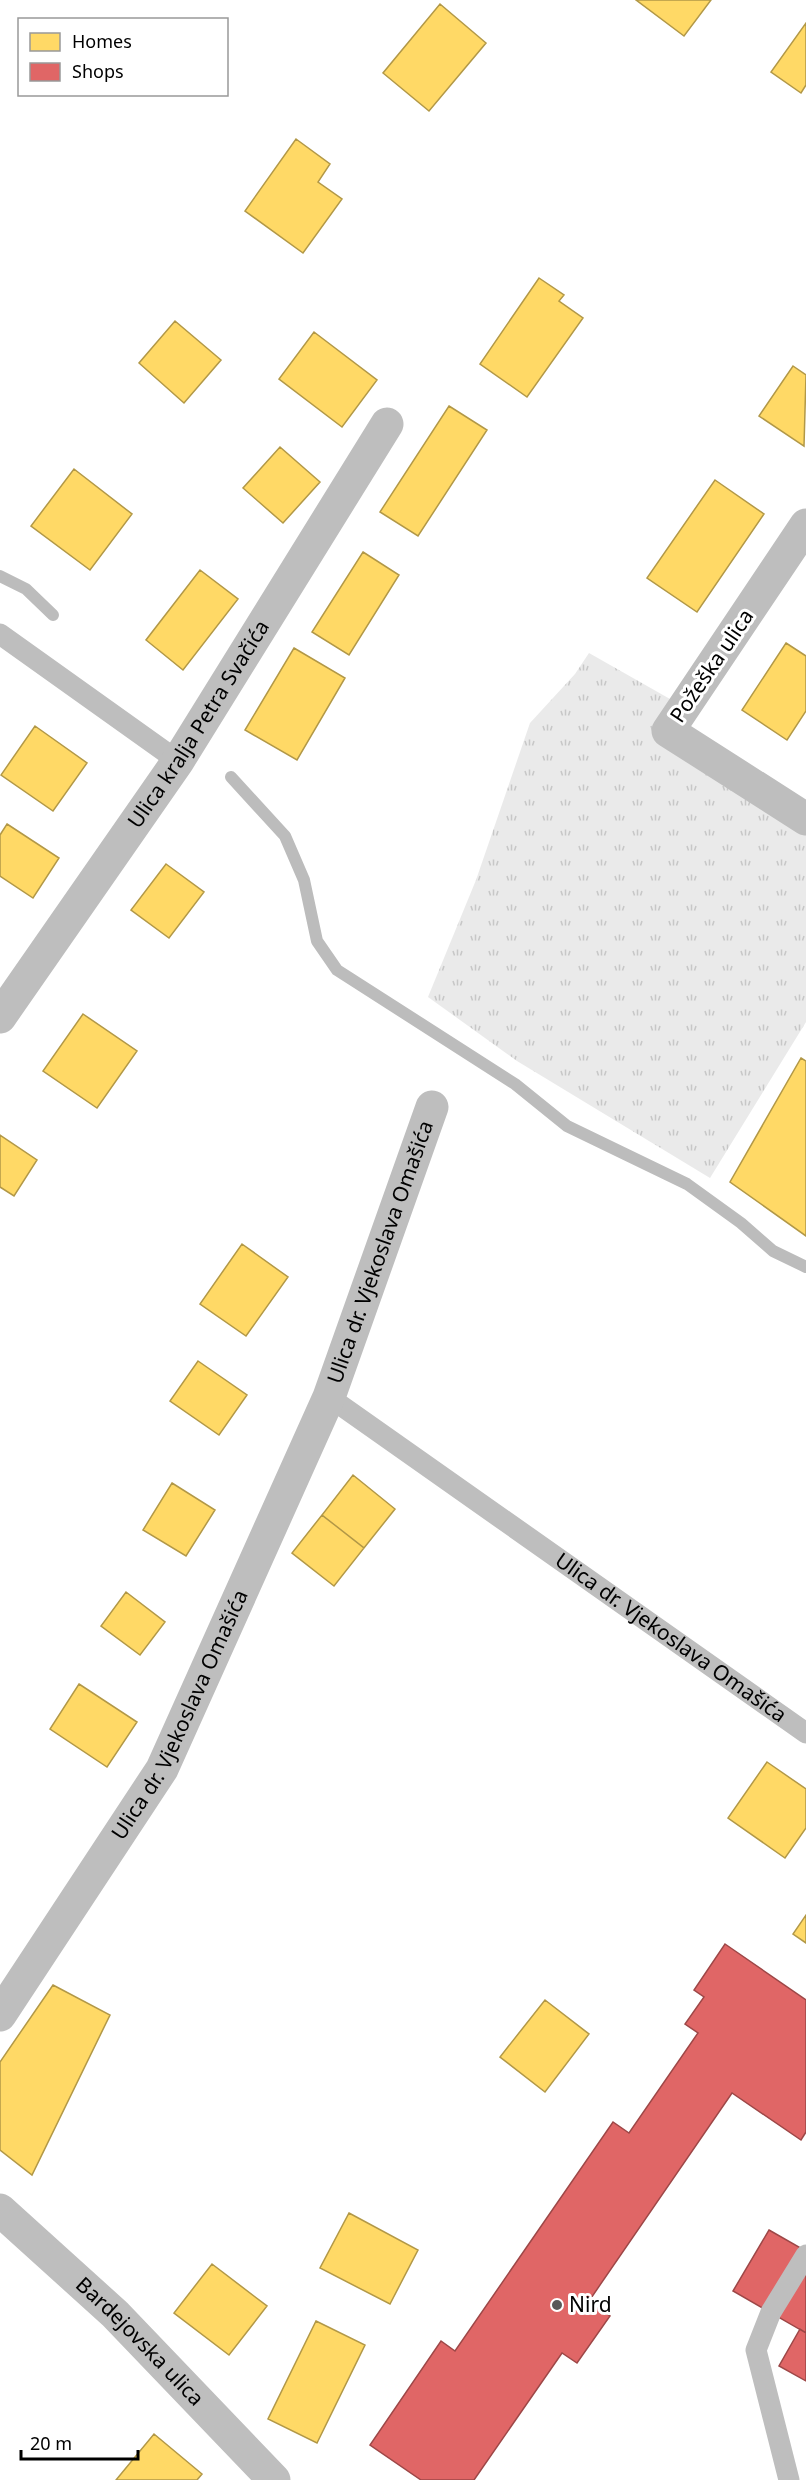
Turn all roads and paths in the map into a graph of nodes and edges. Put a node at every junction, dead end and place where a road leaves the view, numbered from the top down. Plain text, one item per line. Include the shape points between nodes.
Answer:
1 (387, 424) dead end
2 (806, 525) edge
3 (0, 634) edge
4 (178, 761) junction
5 (806, 819) edge
6 (0, 1017) edge
7 (432, 1107) dead end
8 (329, 1397) junction
9 (806, 1733) edge
10 (0, 2015) edge
11 (0, 2210) edge
12 (806, 2256) edge
13 (274, 2480) edge
14 (789, 2480) edge

1 - 4 street, Ulica kralja Petra Svačića
2 - 5 street, Požeška ulica via 668,731
3 - 4 lane
4 - 6 street, Ulica kralja Petra Svačića
7 - 8 street, Ulica dr. Vjekoslava Omašića
8 - 9 lane, Ulica dr. Vjekoslava Omašića
8 - 10 street, Ulica dr. Vjekoslava Omašića via 162,1769
11 - 13 street, Bardejovska ulica via 115,2314
12 - 14 lane via 771,2312 756,2350

